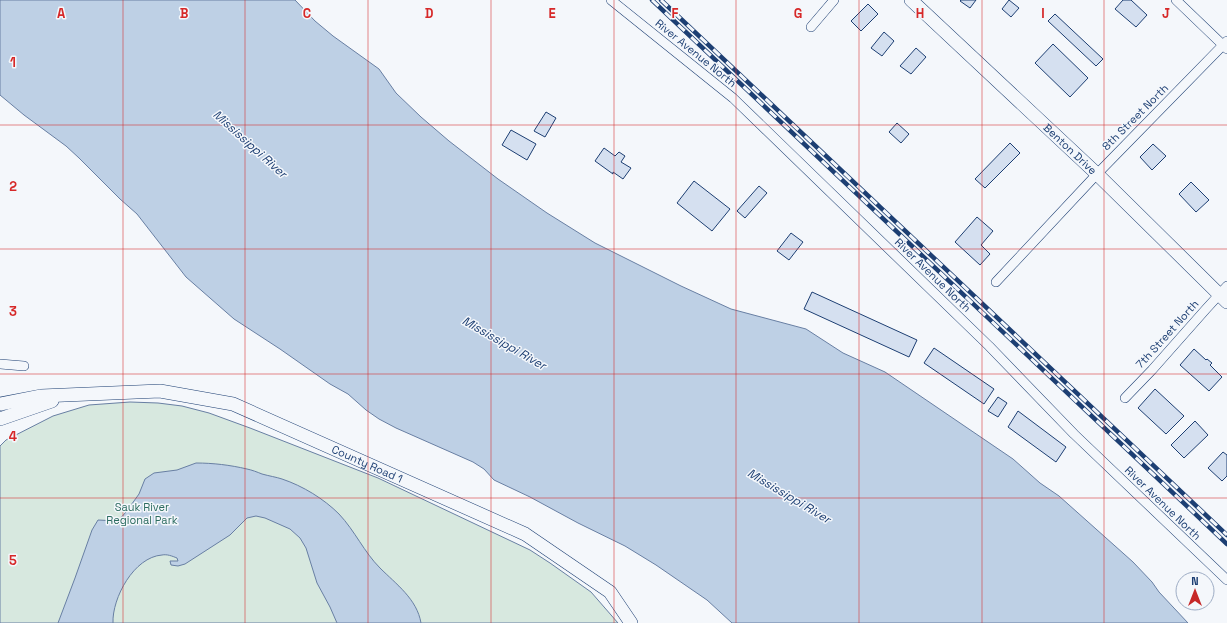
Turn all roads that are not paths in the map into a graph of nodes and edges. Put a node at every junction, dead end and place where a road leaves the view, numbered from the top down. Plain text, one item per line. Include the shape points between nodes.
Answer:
1 (611, 0) edge
2 (834, 0) edge
3 (911, 0) edge
4 (1176, 0) edge
5 (810, 27) dead end
6 (1226, 46) edge
7 (1096, 174) junction
8 (996, 282) dead end
9 (1224, 294) edge
10 (0, 364) edge
11 (24, 366) dead end
12 (69, 395) junction
13 (1125, 398) dead end
14 (0, 404) edge
15 (0, 419) edge
16 (1227, 580) edge
17 (631, 623) edge

1 - 16 street, River Avenue North via 732,98 989,346 1074,434
2 - 5 street
3 - 7 street, Benton Drive
4 - 6 street
6 - 7 street, 8th Street North
7 - 8 street, 8th Street North
7 - 9 street, Benton Drive
9 - 13 street, 7th Street North
10 - 11 street
12 - 14 street, County Road 1 via 41,396
12 - 15 street, County Road 1
12 - 17 street, County Road 1 via 160,391 233,404 525,534 610,592

